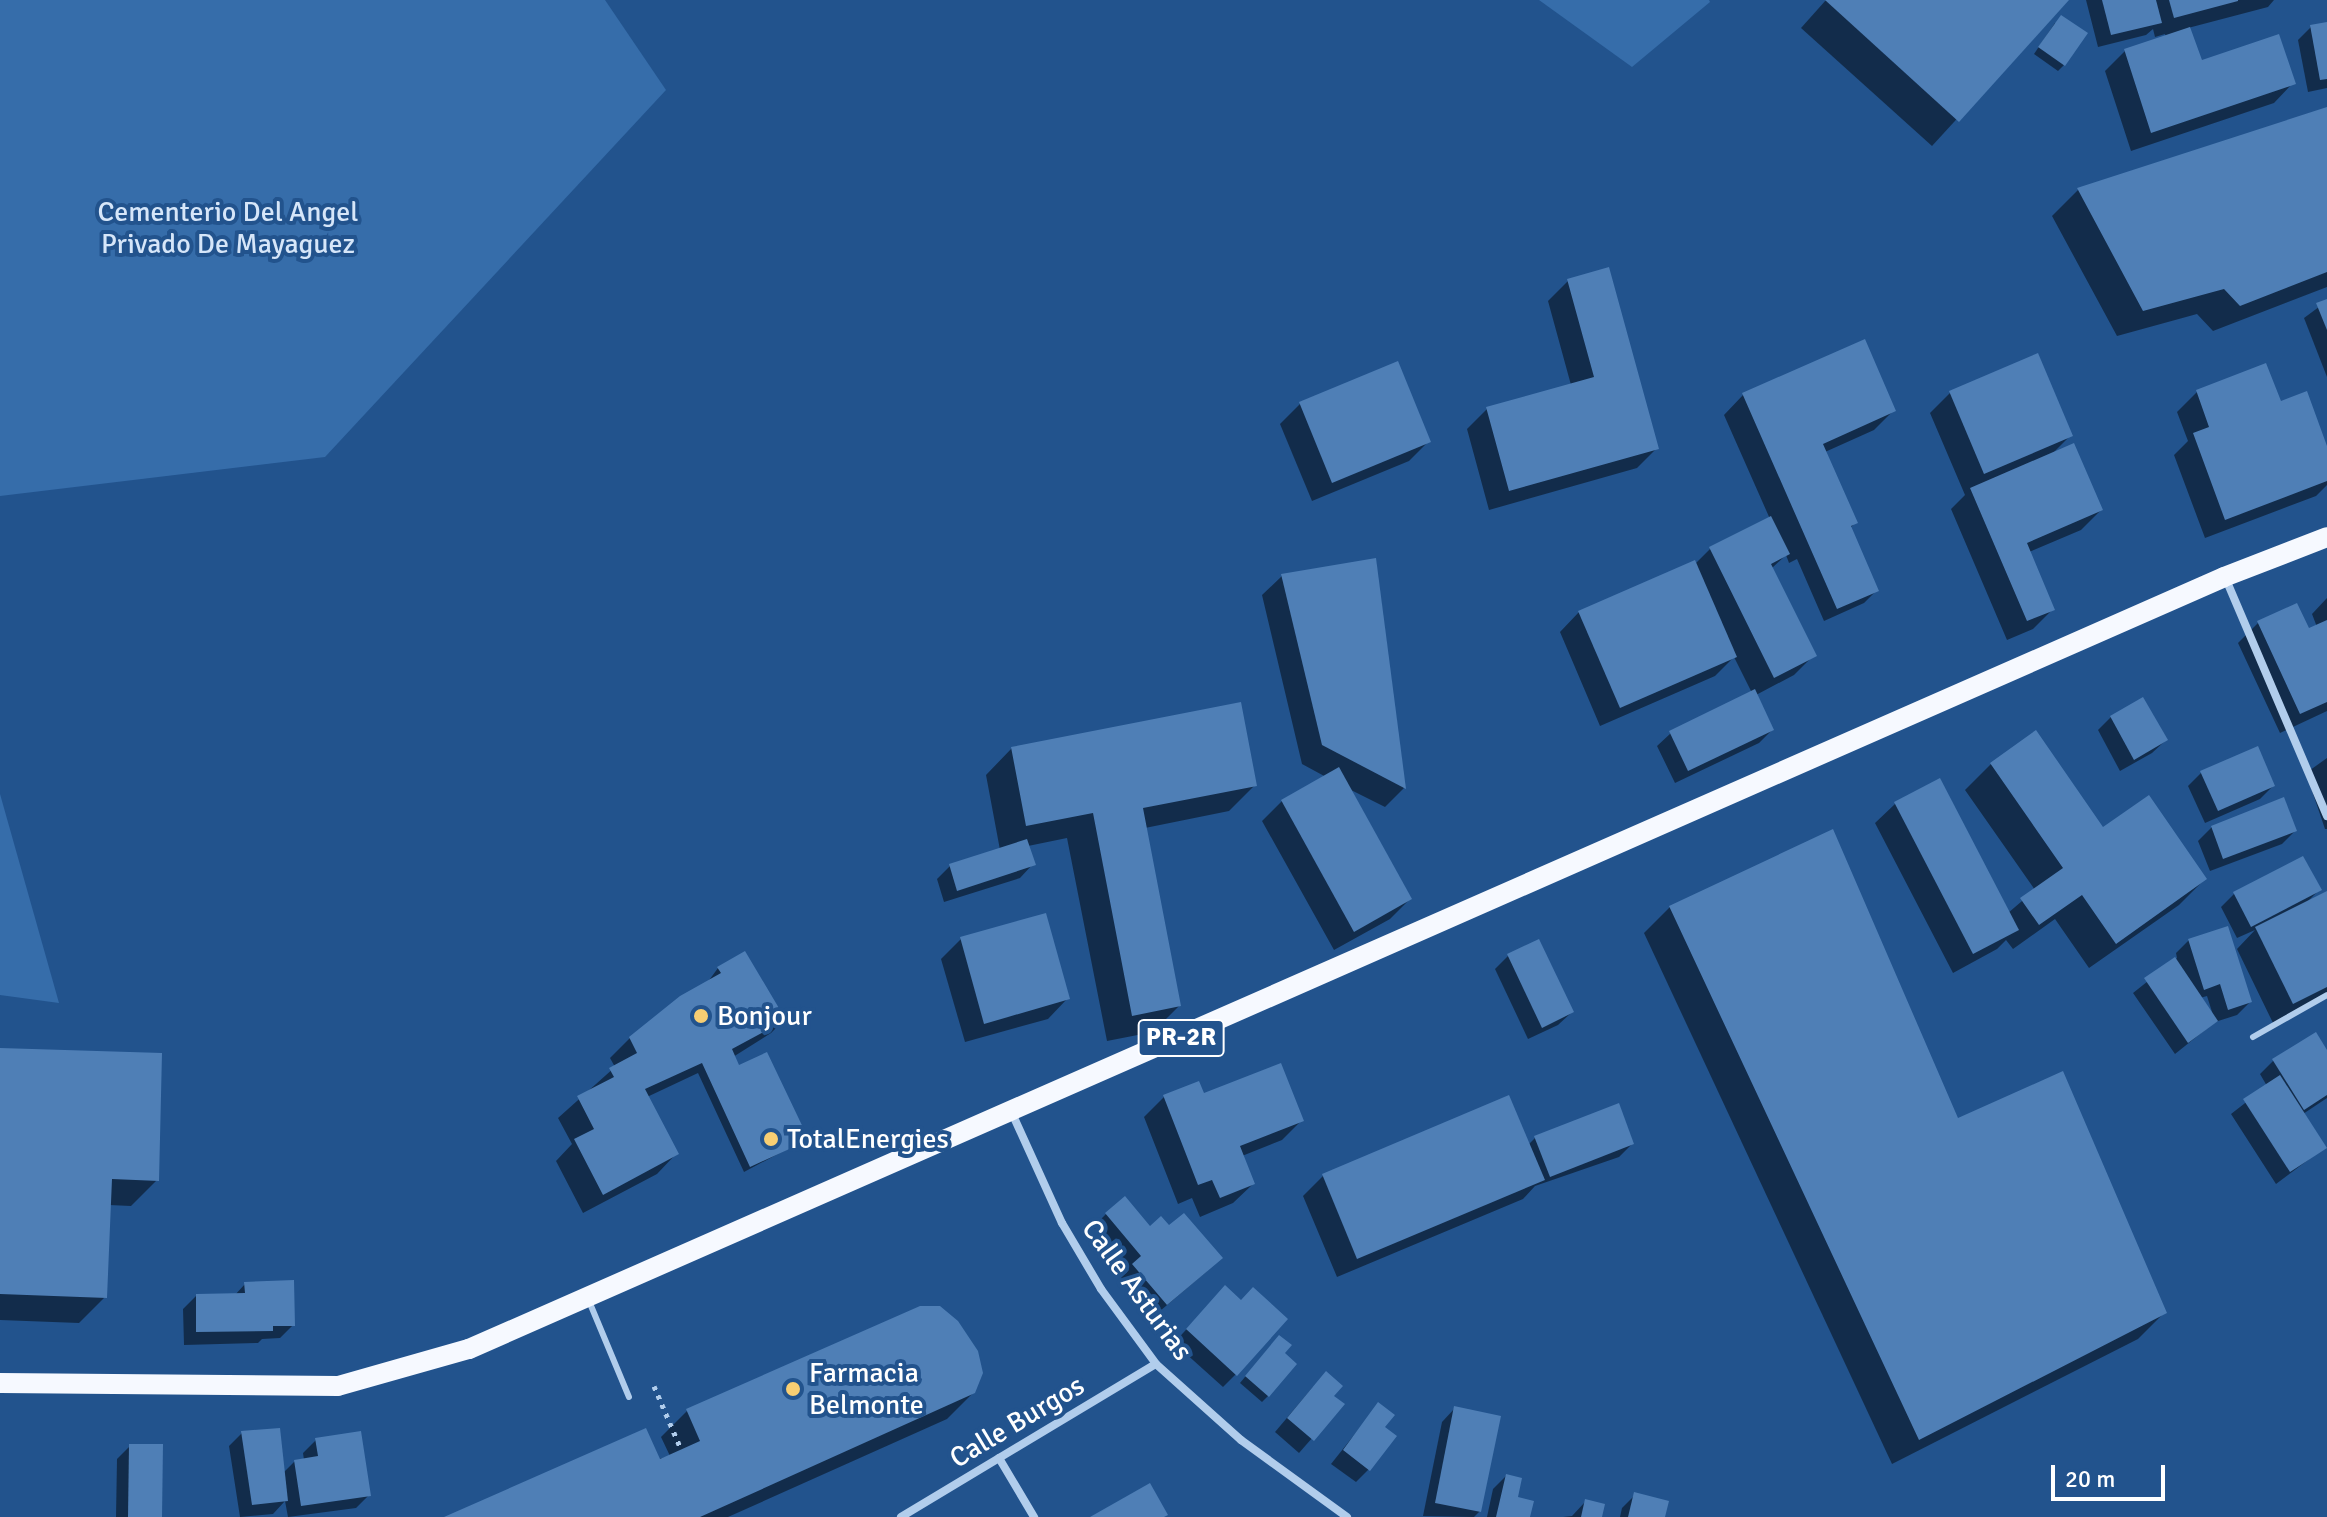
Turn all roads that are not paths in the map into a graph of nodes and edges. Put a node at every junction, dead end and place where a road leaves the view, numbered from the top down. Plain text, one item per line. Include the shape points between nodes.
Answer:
1 (2327, 537) edge
2 (2224, 577) junction
3 (2327, 816) edge
4 (2327, 995) edge
5 (2253, 1037) dead end
6 (1011, 1113) junction
7 (588, 1297) junction
8 (1156, 1364) junction
9 (0, 1383) edge
10 (629, 1397) dead end
11 (999, 1458) junction
12 (901, 1517) edge
13 (1034, 1517) edge
14 (1347, 1517) edge

1 - 2 main road, PR-2R
2 - 3 street
2 - 6 main road, PR-2R
4 - 5 lane
6 - 7 main road, PR-2R
6 - 8 street, Calle Asturias via 1062,1223 1101,1289
7 - 9 main road, PR-2R via 469,1349 338,1386
7 - 10 lane
8 - 11 street, Calle Burgos
8 - 14 street, Calle Asturias via 1241,1440
11 - 12 street, Calle Burgos
11 - 13 street

